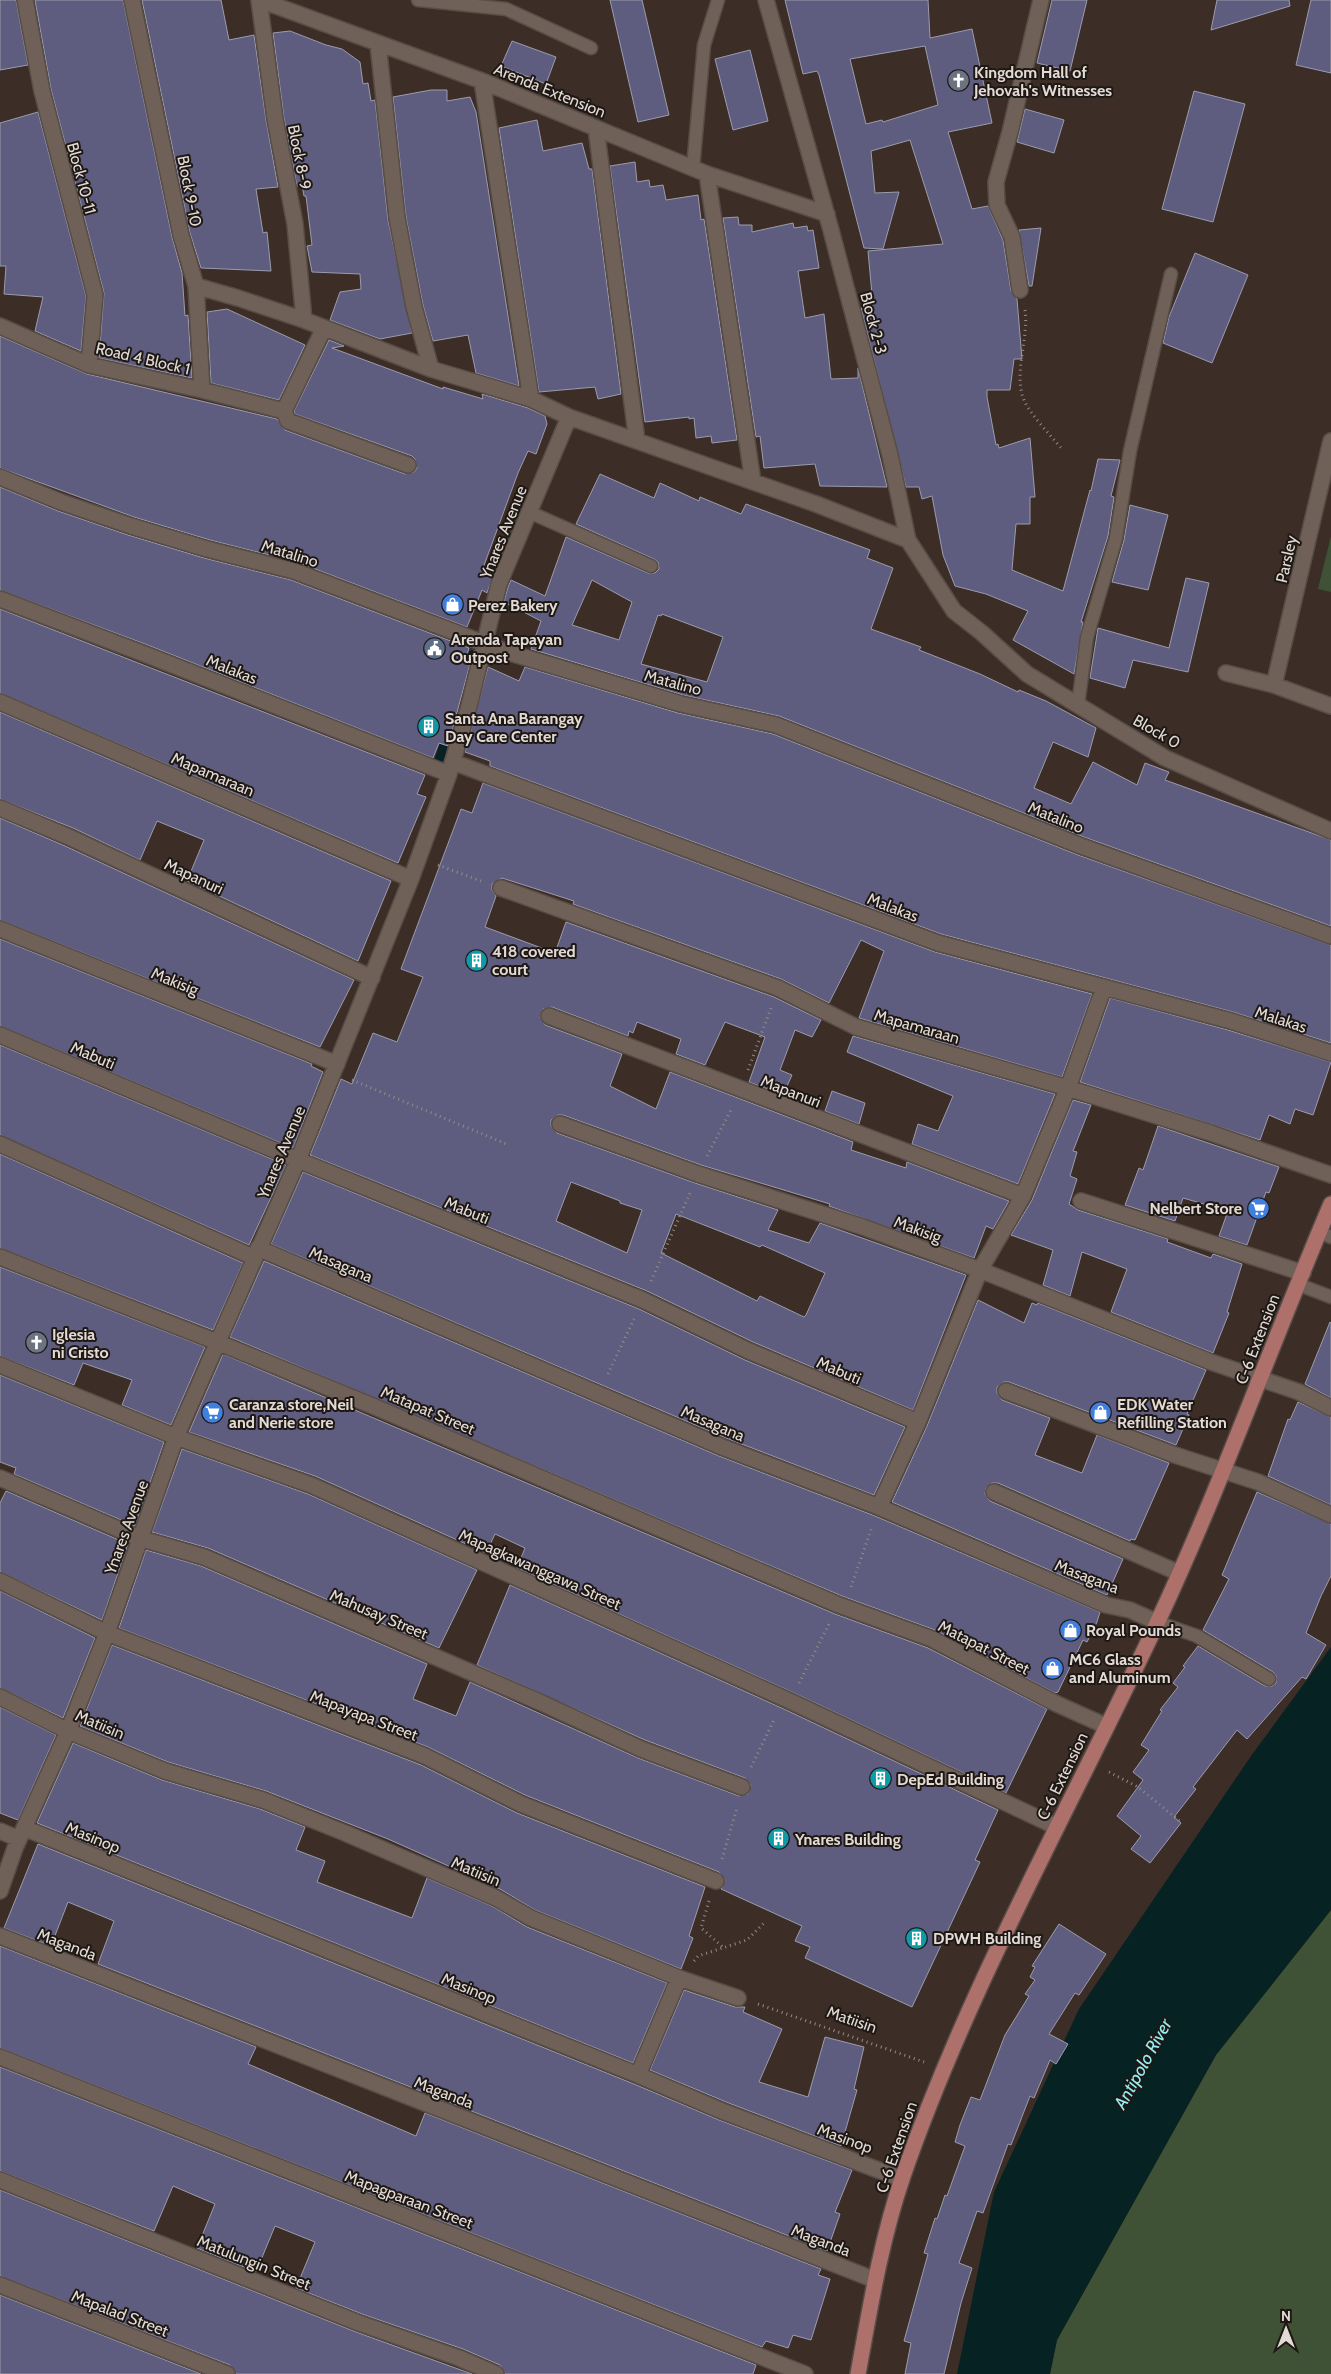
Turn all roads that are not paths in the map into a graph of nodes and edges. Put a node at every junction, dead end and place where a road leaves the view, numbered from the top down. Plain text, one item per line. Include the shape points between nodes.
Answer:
1 (24, 0) edge
2 (132, 0) edge
3 (259, 0) edge
4 (418, 0) edge
5 (718, 0) edge
6 (766, 0) edge
7 (1041, 0) edge
8 (507, 5) edge
9 (378, 44) junction
10 (591, 48) dead end
11 (482, 82) junction
12 (596, 128) junction
13 (700, 171) junction
14 (827, 214) junction
15 (1172, 274) dead end
16 (196, 286) junction
17 (1020, 290) road end
18 (304, 320) junction
19 (0, 326) edge
20 (324, 328) junction
21 (89, 365) junction
22 (431, 368) junction
23 (202, 390) junction
24 (531, 399) junction
25 (284, 411) junction
26 (569, 417) junction
27 (637, 441) junction
28 (1331, 441) edge
29 (408, 465) dead end
30 (0, 477) edge
31 (753, 482) junction
32 (529, 512) junction
33 (908, 540) junction
34 (651, 566) dead end
35 (0, 599) edge
36 (982, 633) joint
37 (485, 643) junction
38 (1226, 672) dead end
39 (1274, 685) junction
40 (0, 702) edge
41 (1078, 705) junction
42 (1331, 706) edge
43 (451, 768) junction
44 (0, 808) edge
45 (1331, 831) edge
46 (411, 879) junction
47 (501, 888) road end
48 (0, 929) edge
49 (1331, 936) edge
50 (372, 978) junction
51 (1104, 987) junction
52 (548, 1016) dead end
53 (0, 1035) edge
54 (1331, 1053) edge
55 (335, 1069) junction
56 (1068, 1088) junction
57 (560, 1124) dead end
58 (0, 1144) edge
59 (298, 1160) junction
60 (1331, 1175) edge
61 (1023, 1196) junction
62 (1081, 1201) dead end
63 (1331, 1204) edge
64 (1325, 1235) edge
65 (256, 1253) junction
66 (0, 1257) edge
67 (980, 1270) junction
68 (1300, 1278) junction
69 (1331, 1297) edge
70 (217, 1342) junction
71 (0, 1365) edge
72 (1260, 1379) junction
73 (1006, 1391) dead end
74 (1331, 1408) edge
75 (918, 1422) junction
76 (176, 1437) junction
77 (1224, 1471) junction
78 (0, 1478) edge
79 (994, 1492) dead end
80 (880, 1508) junction
81 (1331, 1515) edge
82 (139, 1538) junction
83 (1179, 1573) junction
84 (0, 1581) edge
85 (1157, 1622) junction
86 (107, 1633) junction
87 (1269, 1679) dead end
88 (0, 1697) edge
89 (1106, 1726) junction
90 (68, 1731) junction
91 (742, 1787) road end
92 (1057, 1827) junction
93 (0, 1831) edge
94 (21, 1834) junction
95 (716, 1881) road end
96 (0, 1891) edge
97 (0, 1936) edge
98 (679, 1978) junction
99 (738, 1998) road end
100 (0, 2057) edge
101 (638, 2074) junction
102 (902, 2179) junction
103 (0, 2180) edge
104 (875, 2280) junction
105 (0, 2285) edge
106 (227, 2374) edge
107 (496, 2374) edge
108 (805, 2374) edge
109 (858, 2374) edge

1 - 21 street, Block 10-11 via 42,91 94,295
2 - 16 street, Block 9-10 via 181,235
3 - 9 street, Arenda Extension
3 - 18 street, Block 8-9 via 275,119 296,224
4 - 8 lane
5 - 13 lane via 704,45
6 - 14 street, Block 2-3
7 - 17 street via 996,182 997,204 1012,237
8 - 10 lane
9 - 11 street, Arenda Extension
9 - 22 street via 397,218 414,308
11 - 12 street, Arenda Extension
11 - 24 street
12 - 13 street, Arenda Extension
12 - 27 street
13 - 14 street, Arenda Extension
13 - 31 street
14 - 33 street, Block 2-3 via 890,454
15 - 41 lane via 1130,451 1116,538 1087,637
16 - 18 street
16 - 23 street, Block 9-10
18 - 20 street
19 - 21 street, Road 4 Block 1
20 - 22 street
20 - 25 street
21 - 23 street, Road 4 Block 1
22 - 24 street
23 - 25 street, Road 4 Block 1
24 - 26 street
25 - 29 street via 288,421
26 - 27 street
26 - 32 street, Ynares Avenue
27 - 31 street
28 - 39 street, Parsley
30 - 37 street, Matalino via 131,526 294,570
31 - 33 street
32 - 34 lane
32 - 37 street, Ynares Avenue via 499,584
33 - 36 street, Block 2-3 via 954,611
35 - 43 street, Malakas
36 - 41 street, Block 0 via 1027,674
37 - 43 street, Ynares Avenue
37 - 49 street, Matalino via 681,704 776,725 1081,846
38 - 39 street
39 - 42 street
40 - 46 street, Mapamaraan
41 - 45 street, Block 0 via 1165,758
43 - 46 street, Ynares Avenue
43 - 51 street, Malakas via 938,943
44 - 50 street, Mapanuri
46 - 50 street, Ynares Avenue
47 - 56 street, Mapamaraan via 778,988 856,1027
48 - 55 street, Makisig
50 - 55 street, Ynares Avenue
51 - 54 street, Malakas via 1230,1021
51 - 56 street
52 - 61 street, Mapanuri
53 - 59 street, Mabuti
55 - 59 street, Ynares Avenue
56 - 60 street, Mapamaraan
56 - 61 street
57 - 67 street, Makisig via 698,1174 864,1227
58 - 65 street, Masagana
59 - 65 street, Ynares Avenue
59 - 75 street, Mabuti via 643,1300 750,1351
61 - 67 street
62 - 68 street
63 - 64 main road, C-6 Extension
64 - 68 main road, C-6 Extension
65 - 70 street, Ynares Avenue
65 - 80 street, Masagana via 722,1447
66 - 70 street, Matapat Street
67 - 72 street, Makisig
67 - 75 street
68 - 69 lane
68 - 72 main road, C-6 Extension
70 - 76 street, Ynares Avenue
70 - 89 street, Matapat Street via 394,1414 841,1606 932,1640
71 - 76 street, Mapagkawanggawa Street
72 - 74 street, Makisig via 1299,1392
72 - 77 main road, C-6 Extension
73 - 77 street
75 - 80 street
76 - 82 street, Ynares Avenue
76 - 92 street, Mapagkawanggawa Street via 311,1485 787,1700
77 - 81 street via 1258,1482
77 - 83 main road, C-6 Extension
78 - 82 street, Mahusay Street
79 - 83 street
80 - 85 street, Masagana via 1106,1605 1130,1610
82 - 86 street, Ynares Avenue
82 - 91 street, Mahusay Street via 204,1557 642,1749
83 - 85 main road, C-6 Extension
84 - 86 street, Mapayapa Street
85 - 87 lane via 1197,1636
85 - 89 main road, C-6 Extension
86 - 90 street, Ynares Avenue
86 - 95 street, Mapayapa Street via 426,1756 521,1804
88 - 90 street, Matiisin
89 - 92 main road, C-6 Extension
90 - 94 street, Ynares Avenue
90 - 98 street, Matiisin via 165,1771 263,1800 345,1833 496,1898 531,1918
92 - 102 main road, C-6 Extension via 943,2068
93 - 94 street, Masinop
94 - 96 street, Ynares Avenue
94 - 101 street, Masinop
97 - 104 street, Maganda
98 - 99 street, Matiisin
98 - 101 street
100 - 108 street, Mapagparaan Street
101 - 102 street, Masinop via 722,2111
102 - 104 main road, C-6 Extension
103 - 107 street, Matulungin Street
104 - 109 main road, C-6 Extension
105 - 106 street, Mapalad Street

